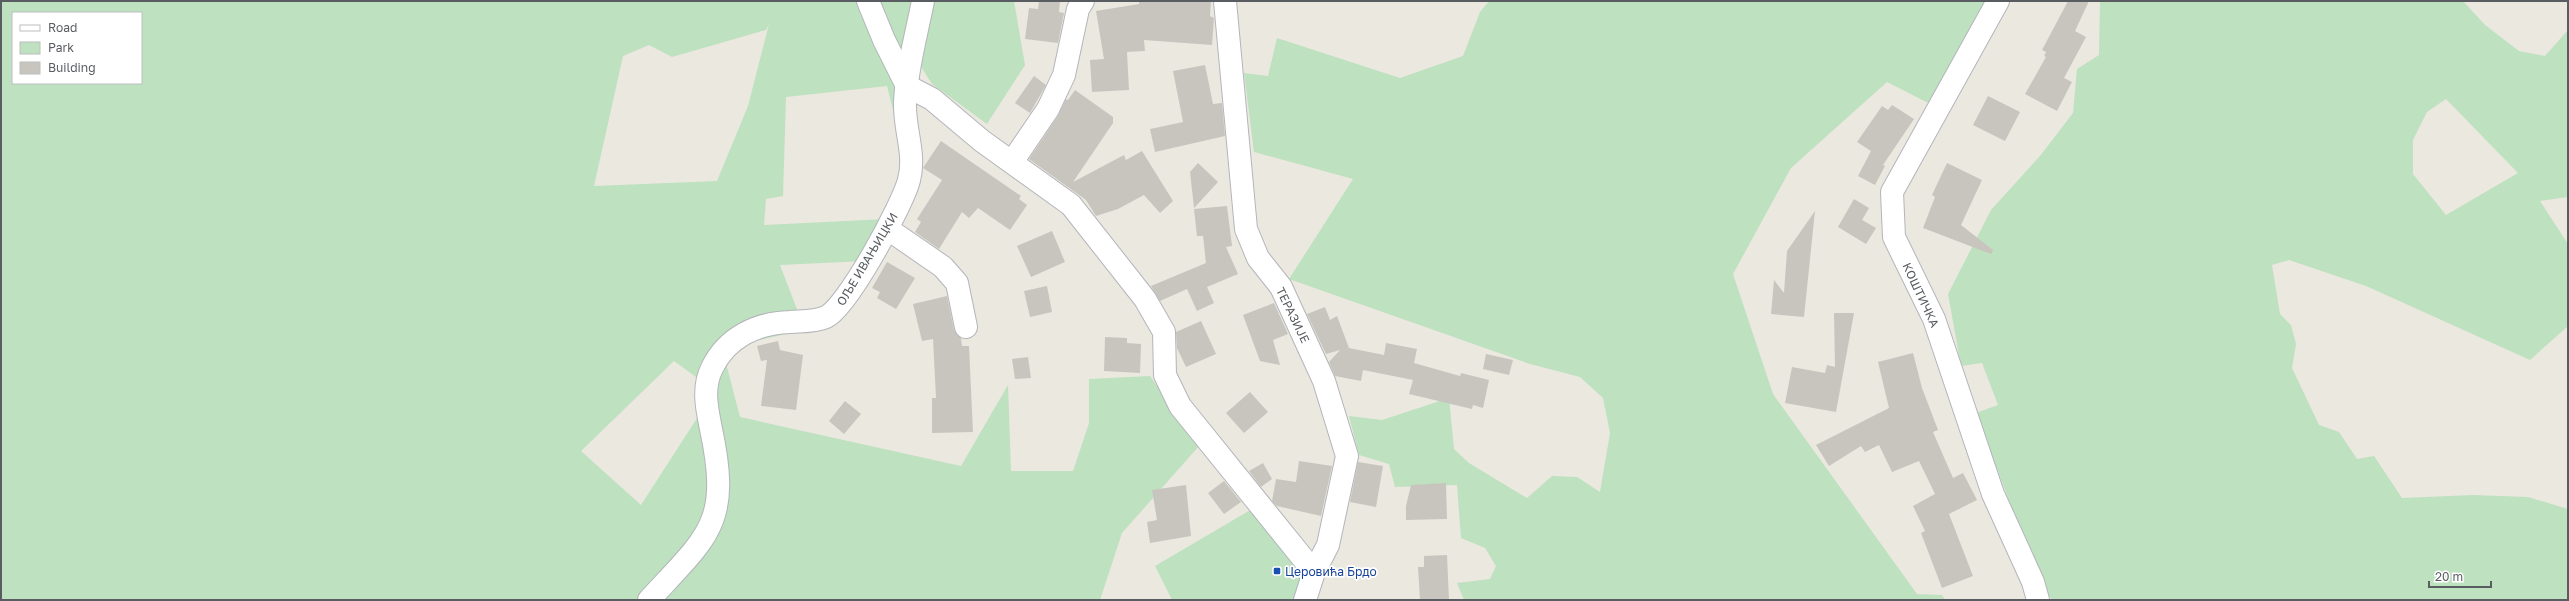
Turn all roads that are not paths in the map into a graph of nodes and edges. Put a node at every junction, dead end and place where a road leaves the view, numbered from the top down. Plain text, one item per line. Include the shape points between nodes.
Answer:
1 (868, 1) edge
2 (923, 1) edge
3 (1082, 1) edge
4 (1225, 1) edge
5 (1998, 1) edge
6 (907, 86) junction
7 (1012, 162) junction
8 (888, 229) junction
9 (966, 327) dead end
10 (1314, 572) junction
11 (649, 600) edge
12 (1305, 600) edge
13 (2038, 600) edge

1 - 6 street
2 - 6 street, ОЉЕ ИВАЊИЦКИ
3 - 7 street via 1064,74 1048,109
4 - 10 street, ТЕРАЗИЈЕ via 1246,229 1258,258 1281,287 1324,381 1347,456 1328,545
5 - 13 street, КОШТИЧКА via 1892,192 1894,237 1934,319 1993,494 2033,582
6 - 7 street via 932,100
6 - 8 street, ОЉЕ ИВАЊИЦКИ via 905,114 912,166 904,194
7 - 10 street via 1071,206 1145,299 1164,332 1165,375 1180,406
8 - 9 street via 943,267 957,284
8 - 11 street, ОЉЕ ИВАЊИЦКИ via 832,314 816,320 762,325 734,340 716,359 705,395 719,468 719,499 715,516 698,547
10 - 12 street, ТЕРАЗИЈЕ

